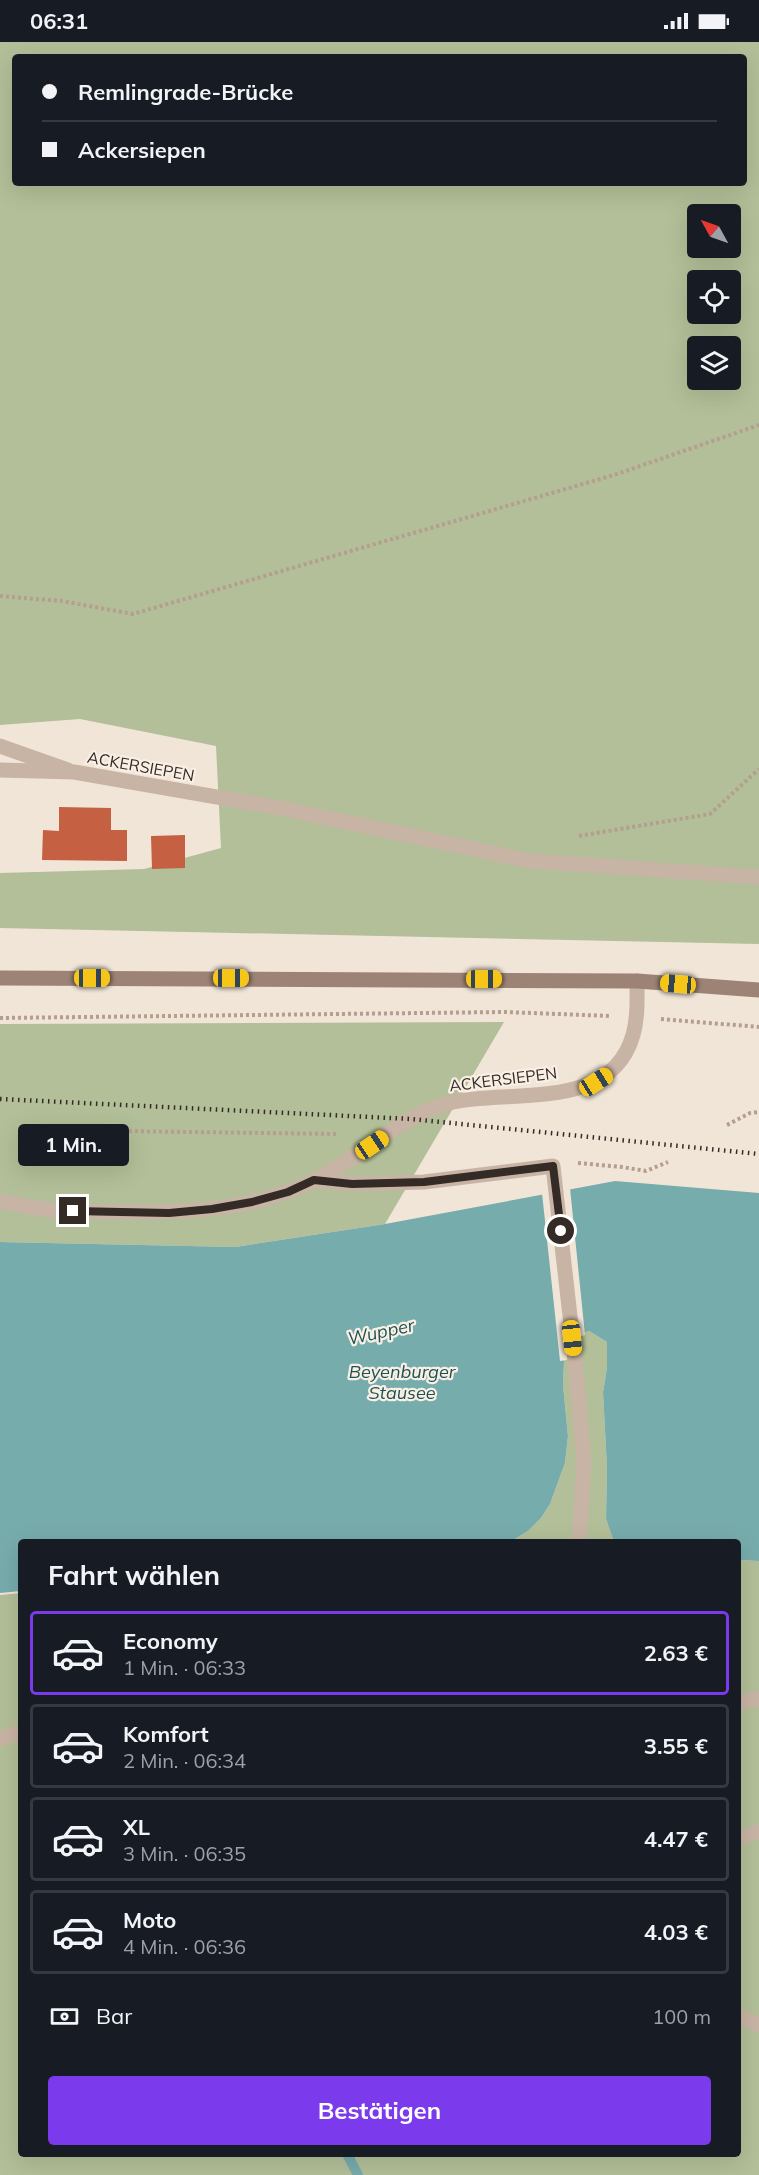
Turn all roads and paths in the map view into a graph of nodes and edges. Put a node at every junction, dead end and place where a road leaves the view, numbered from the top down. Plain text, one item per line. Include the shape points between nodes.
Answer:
1 (759, 425) edge
2 (0, 596) edge
3 (0, 746) edge
4 (759, 769) edge
5 (0, 770) edge
6 (74, 772) junction
7 (570, 838) dead end
8 (759, 876) edge
9 (0, 978) edge
10 (638, 981) junction
11 (759, 990) edge
12 (0, 1018) edge
13 (636, 1018) junction
14 (759, 1027) edge
15 (759, 1112) edge
16 (727, 1125) dead end
17 (117, 1131) dead end
18 (341, 1134) dead end
19 (668, 1162) dead end
20 (553, 1166) junction
21 (314, 1180) junction
22 (0, 1201) edge
23 (579, 1539) edge
24 (759, 1699) edge
25 (741, 1702) edge
26 (18, 1733) edge
27 (0, 1739) edge
28 (759, 1832) edge
29 (741, 1837) edge
30 (741, 2016) edge
31 (759, 2025) edge

1 - 2 path via 614,475 133,614 62,601
3 - 6 street, ACKERSIEPEN
4 - 7 path via 710,814
5 - 6 street
6 - 8 street, ACKERSIEPEN via 279,808 530,861
9 - 10 main road
10 - 11 main road
10 - 13 street, ACKERSIEPEN
12 - 13 path via 505,1012
13 - 14 path
13 - 21 street, ACKERSIEPEN via 627,1051 610,1073 596,1082 555,1092 443,1105 411,1119
15 - 16 path
17 - 18 path
19 - 20 path via 646,1171 580,1163
20 - 21 street via 424,1182 352,1184
20 - 23 street via 584,1461
21 - 22 street, ACKERSIEPEN via 252,1202 169,1213 50,1210
24 - 25 street
26 - 27 street
28 - 29 street
30 - 31 street

